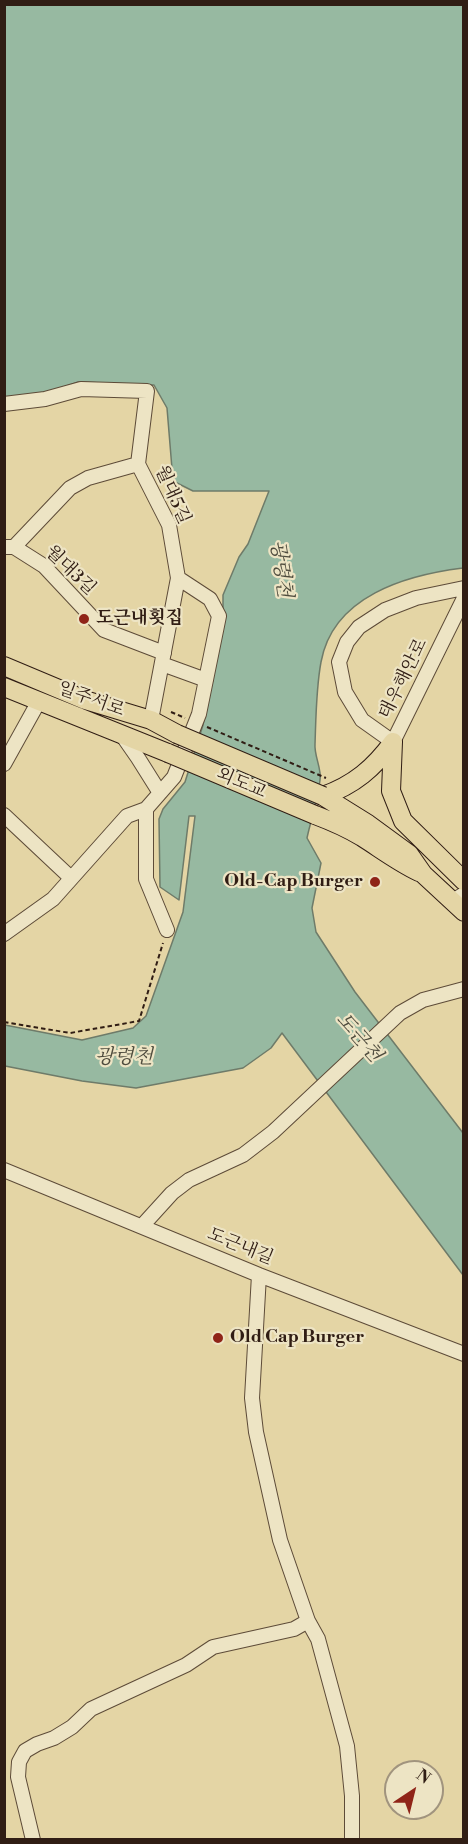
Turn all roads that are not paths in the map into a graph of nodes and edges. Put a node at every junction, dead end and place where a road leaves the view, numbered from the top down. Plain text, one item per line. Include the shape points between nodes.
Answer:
1 (4, 404) edge
2 (138, 464) junction
3 (9, 547) edge
4 (178, 578) junction
5 (464, 588) edge
6 (464, 598) edge
7 (163, 659) junction
8 (4, 666) edge
9 (206, 680) junction
10 (4, 687) edge
11 (39, 701) junction
12 (151, 720) junction
13 (177, 734) joint
14 (122, 735) junction
15 (393, 742) junction
16 (168, 753) joint
17 (4, 764) edge
18 (325, 787) junction
19 (160, 793) junction
20 (146, 809) junction
21 (4, 815) edge
22 (423, 874) junction
23 (71, 878) junction
24 (464, 881) edge
25 (460, 902) edge
26 (167, 930) road end
27 (4, 934) edge
28 (464, 989) edge
29 (4, 1170) edge
30 (142, 1226) junction
31 (259, 1275) junction
32 (464, 1354) edge
33 (308, 1621) junction
34 (33, 1839) edge
35 (352, 1839) edge

1 - 2 street, 월대5길 via 81,389 147,391
2 - 3 street, 월대3길 via 88,478 70,488
2 - 4 street, 월대5길 via 169,525
3 - 7 street, 월대3길 via 44,566 104,630
4 - 7 street, 월대5길
4 - 9 street via 210,599 219,616
5 - 15 street, 태우해안로 via 416,598 385,610 360,627 347,642 339,662 345,692 362,720
6 - 15 street, 태우해안로
7 - 9 street, 월대3길
7 - 12 street, 월대5길
8 - 12 main road, 일주서로 via 85,700
9 - 19 street via 198,723 174,777
10 - 11 main road, 일주서로
11 - 14 main road, 일주서로
11 - 17 street
12 - 13 main road, 일주서로
13 - 18 main road, 외도교, bridge
14 - 16 main road, 일주서로
14 - 19 street
15 - 18 main road via 377,764 342,789
15 - 24 main road via 391,791 403,821
16 - 22 main road, 외도교, bridge via 334,822
18 - 22 main road via 409,854
19 - 20 street
20 - 23 street via 127,816
20 - 26 street via 146,879
21 - 23 street
22 - 25 main road
23 - 27 street via 53,898
28 - 30 street via 423,1000 400,1013 273,1132 243,1155 189,1180
29 - 30 street, 도근내길
30 - 31 street, 도근내길
31 - 32 street, 도근내길
31 - 33 street via 252,1398 256,1432 280,1540
33 - 34 street via 294,1629 213,1647 186,1665 91,1709 63,1733 25,1751 18,1777
33 - 35 street via 318,1639 347,1746

